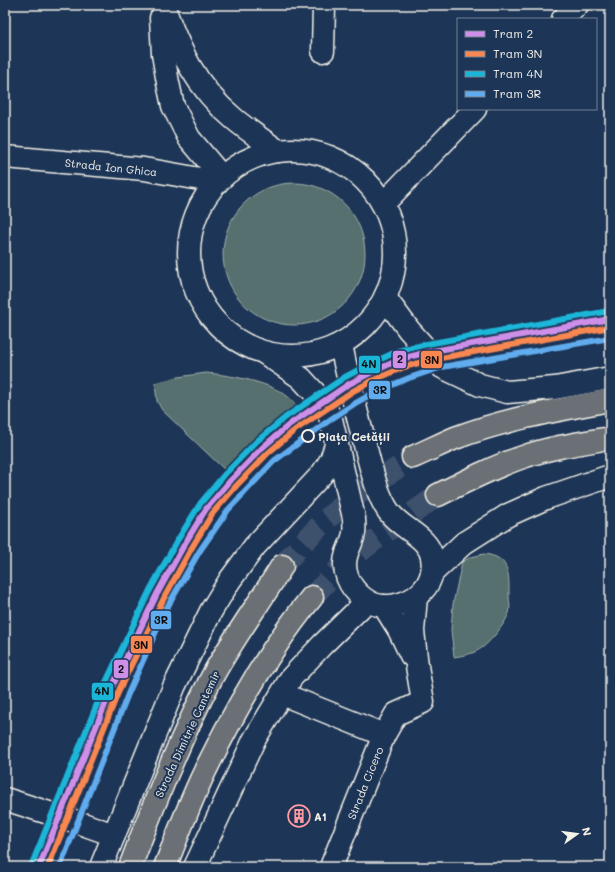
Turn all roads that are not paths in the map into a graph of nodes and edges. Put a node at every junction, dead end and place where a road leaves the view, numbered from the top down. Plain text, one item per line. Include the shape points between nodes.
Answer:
1 (162, 5) edge
2 (324, 5) edge
3 (577, 5) edge
4 (564, 18) edge
5 (323, 51) dead end
6 (475, 110) edge
7 (278, 151) junction
8 (5, 157) edge
9 (219, 179) junction
10 (383, 204) junction
11 (386, 299) junction
12 (341, 344) junction
13 (266, 354) junction
14 (610, 378) edge
15 (610, 400) edge
16 (610, 438) edge
17 (336, 445) junction
18 (413, 457) tunnel mouth
19 (610, 476) edge
20 (438, 495) tunnel mouth
21 (282, 566) tunnel mouth
22 (432, 573) junction
23 (312, 597) tunnel mouth
24 (416, 597) junction
25 (375, 604) junction
26 (417, 666) junction
27 (282, 694) junction
28 (384, 735) junction
29 (5, 799) edge
30 (114, 835) junction
31 (101, 867) edge
32 (130, 867) edge
33 (165, 867) edge
34 (195, 867) edge
35 (331, 867) edge

1 - 7 main road via 190,68 211,96 234,118
1 - 9 main road via 163,54 173,106 189,138
2 - 5 main road
3 - 4 main road
6 - 10 main road
7 - 9 main road via 236,164
7 - 10 main road via 313,152 347,166 368,184
8 - 9 main road, Strada Ion Ghica via 144,169
9 - 13 main road via 202,202 192,225 188,250 191,276 199,300 213,321 237,342
10 - 11 main road via 389,219 395,251 393,275
11 - 12 main road via 364,328
11 - 14 main road via 442,367 480,385 507,392 555,388
12 - 13 main road via 312,353
12 - 22 main road via 354,404 381,497 390,513 430,550
13 - 17 main road via 301,378 323,402 331,419
15 - 18 main road via 514,419 454,438
16 - 20 main road via 562,446 524,457 481,473
17 - 25 main road via 354,518 354,534 346,555 346,574 357,594
17 - 30 main road via 331,460 322,474 256,546 230,580 211,611 174,687
19 - 22 main road via 546,498 508,516 464,543
21 - 32 main road, Strada Dimitrie Cantemir via 213,676 185,733
22 - 24 main road via 426,589
23 - 33 main road via 294,618 236,711 208,764
24 - 25 main road via 398,605
24 - 26 main road via 413,631
25 - 26 main road via 399,630
25 - 27 main road via 317,651 291,678
26 - 28 main road via 423,702 396,714
27 - 28 main road, Strada Cicero
27 - 34 main road via 254,740
28 - 35 main road, Strada Cicero
29 - 30 main road
30 - 31 main road

